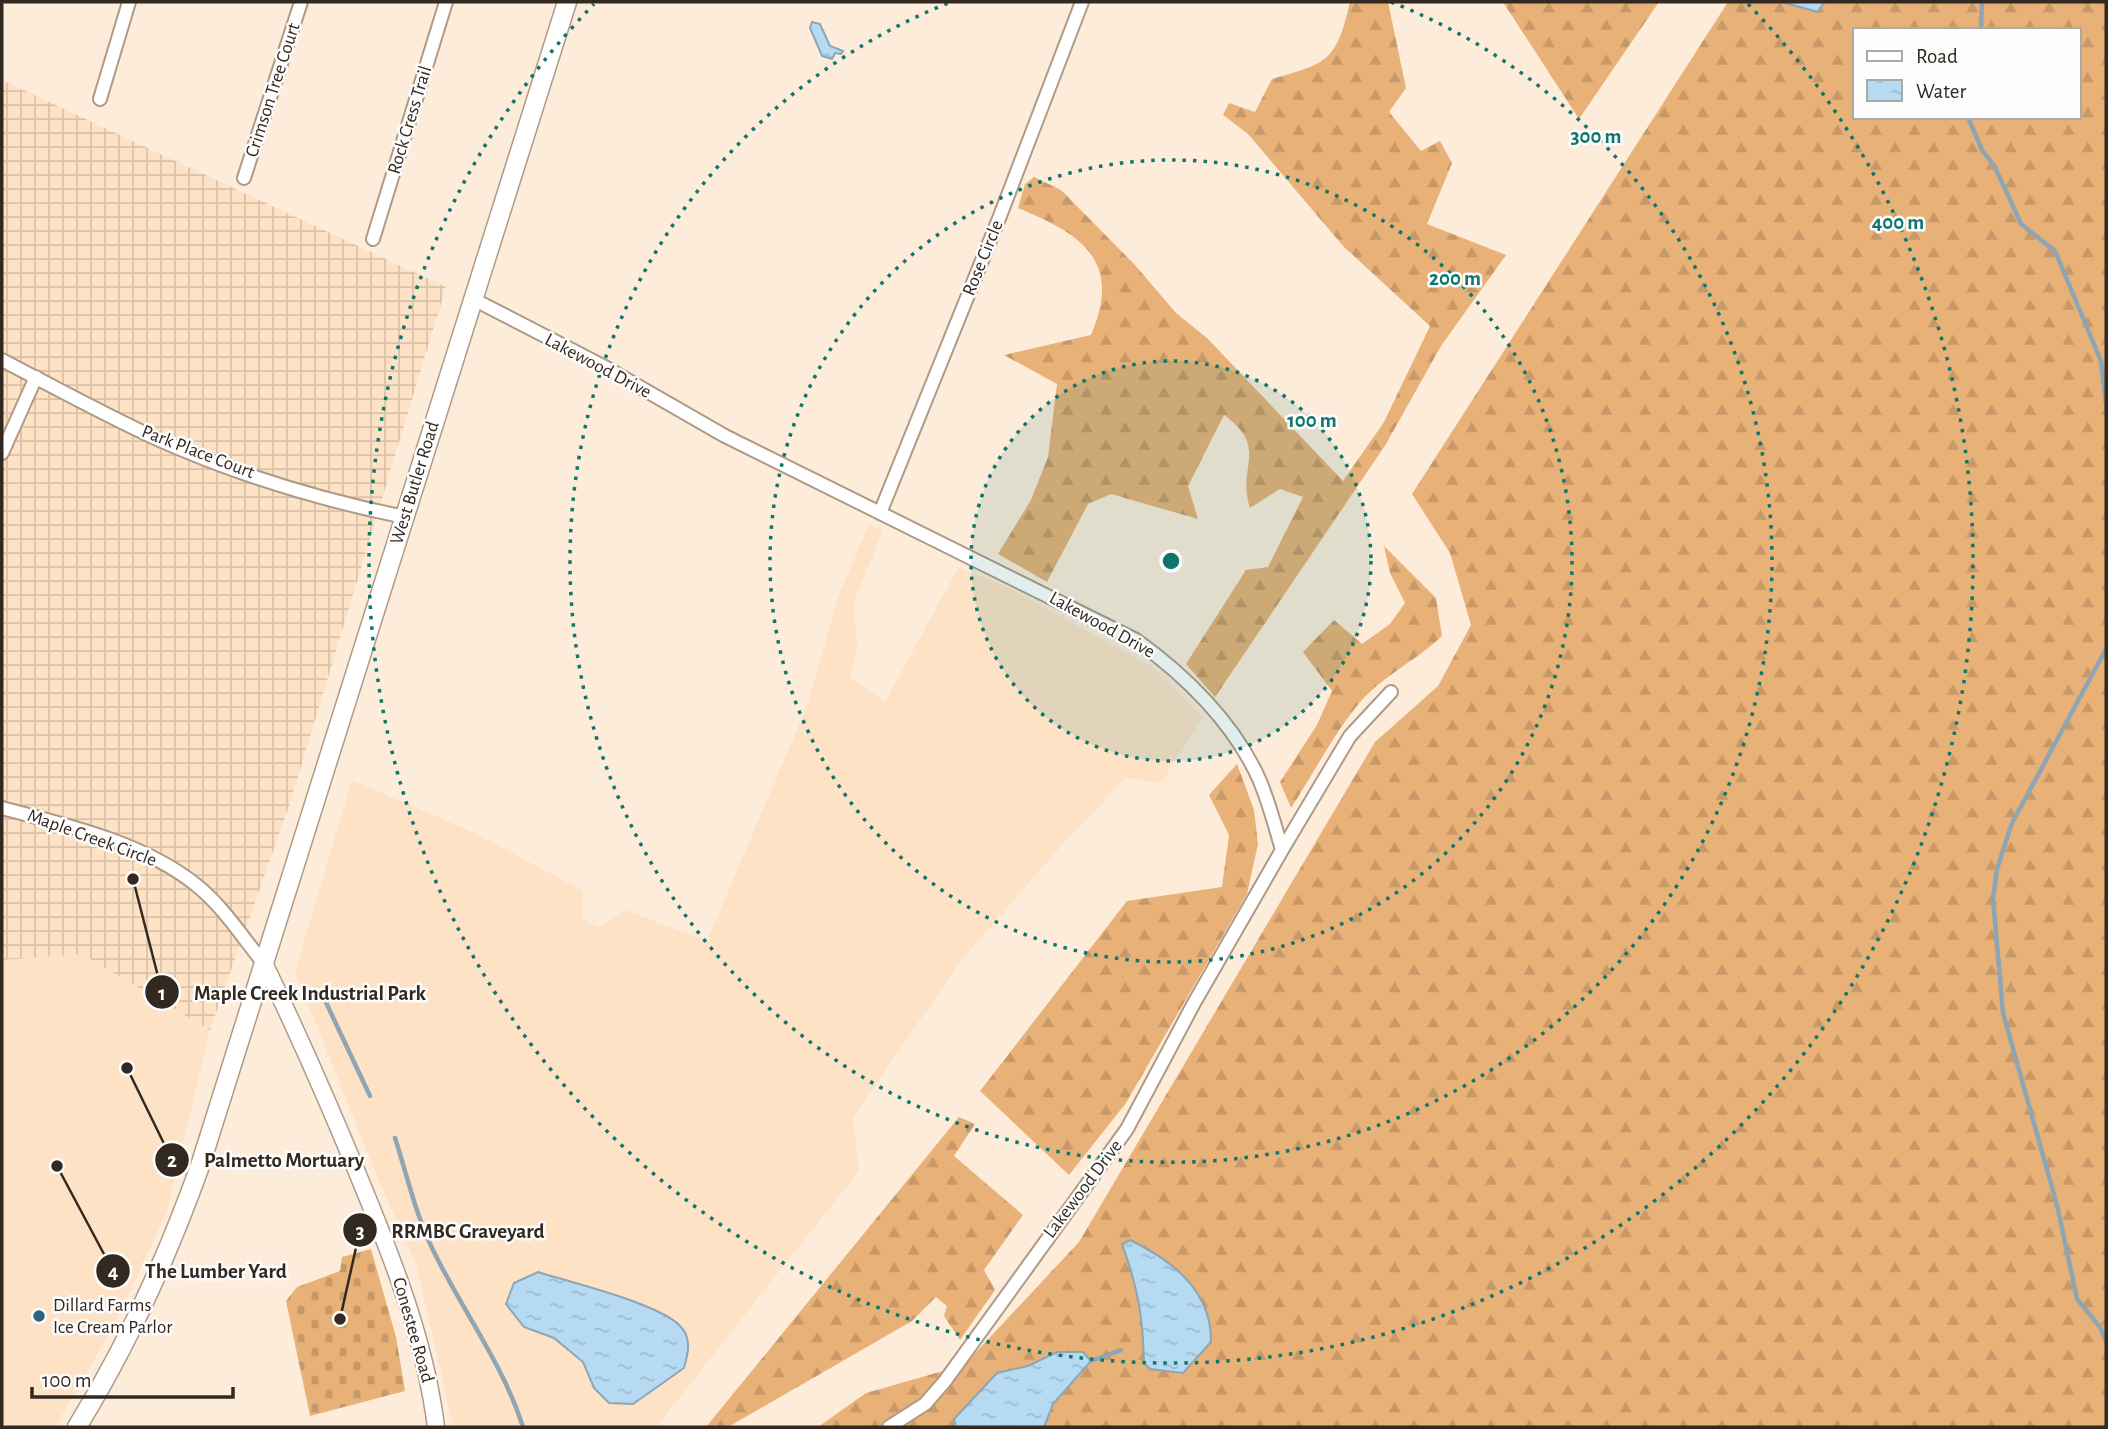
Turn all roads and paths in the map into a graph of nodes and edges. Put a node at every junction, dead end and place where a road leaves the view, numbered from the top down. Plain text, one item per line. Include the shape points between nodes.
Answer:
1 (129, 2) edge
2 (301, 2) edge
3 (446, 2) edge
4 (567, 2) edge
5 (1082, 2) edge
6 (100, 99) dead end
7 (244, 178) dead end
8 (373, 239) dead end
9 (473, 299) junction
10 (2, 360) edge
11 (36, 377) junction
12 (2, 453) edge
13 (880, 513) junction
14 (405, 517) junction
15 (1391, 692) dead end
16 (2, 808) edge
17 (1282, 850) junction
18 (265, 965) junction
19 (77, 1427) edge
20 (436, 1427) edge
21 (890, 1427) edge

1 - 6 street
2 - 7 street, Crimson Tree Court
3 - 8 street, Rock Cress Trail
4 - 9 main road, West Butler Road
5 - 13 street, Rose Circle
9 - 13 street, Lakewood Drive via 725,436
9 - 14 main road, West Butler Road
10 - 11 street, Park Place Court
11 - 12 street
11 - 14 street, Park Place Court via 210,461
13 - 17 street, Lakewood Drive via 1082,612 1163,659 1202,697 1241,746 1259,778
14 - 18 main road, West Butler Road
15 - 17 street via 1350,736
16 - 18 street, Maple Creek Circle via 82,831 178,872 214,902
17 - 21 street, Lakewood Drive via 1115,1147 945,1381 925,1404
18 - 19 main road, West Butler Road via 170,1246 141,1312
18 - 20 main road, Conestee Road via 315,1071 396,1269 417,1331

